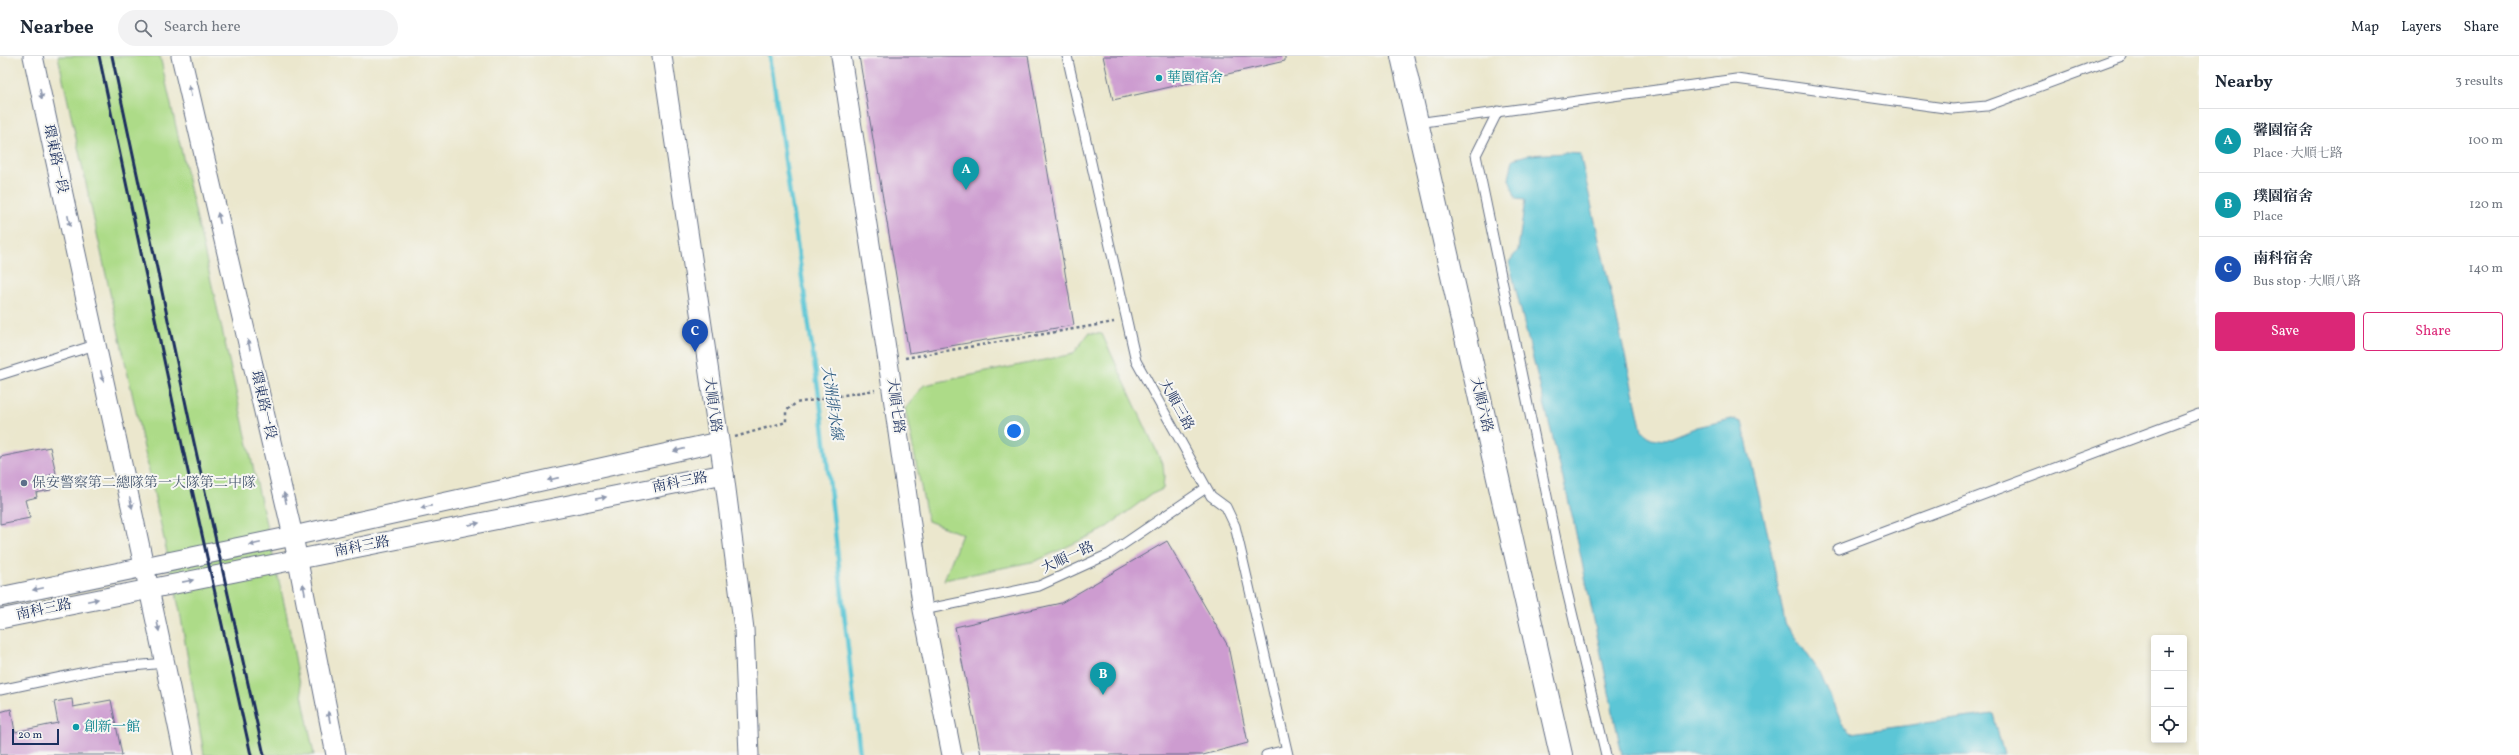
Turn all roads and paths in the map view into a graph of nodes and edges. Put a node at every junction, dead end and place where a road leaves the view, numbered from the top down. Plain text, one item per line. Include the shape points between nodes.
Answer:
1 (33, 56) edge
2 (181, 56) edge
3 (662, 56) edge
4 (841, 56) edge
5 (1067, 56) edge
6 (1402, 56) edge
7 (2122, 56) edge
8 (1498, 111) junction
9 (1417, 123) junction
10 (1127, 319) junction
11 (95, 345) junction
12 (888, 361) junction
13 (0, 375) edge
14 (876, 390) dead end
15 (2199, 414) edge
16 (718, 442) junction
17 (724, 474) junction
18 (1206, 488) junction
19 (294, 536) junction
20 (1838, 549) dead end
21 (298, 559) junction
22 (145, 567) junction
23 (150, 588) junction
24 (0, 597) edge
25 (923, 610) junction
26 (0, 619) edge
27 (165, 663) junction
28 (0, 690) edge
29 (1287, 752) edge
30 (184, 755) edge
31 (336, 755) edge
32 (749, 755) edge
33 (952, 755) edge
34 (1266, 755) edge
35 (1560, 755) edge
36 (1606, 755) edge

1 -> 11 street, 環東路一段
19 -> 2 street, 環東路一段
3 - 16 street, 大順八路
4 - 12 street, 大順七路
5 - 10 lane, 大順三路
6 - 9 street, 大順六路
7 - 8 lane via 1987,106 1952,109 1736,79
8 - 9 lane
8 - 36 lane via 1476,155 1565,582
9 - 35 street, 大順六路
10 - 12 path
10 - 18 lane, 大順三路 via 1136,361
11 - 13 lane
11 -> 22 street, 環東路一段
12 - 25 street, 大順七路
14 - 16 path via 796,403 786,411 786,422
15 - 20 lane
16 - 17 street, 大順八路
16 -> 19 street, 南科三路
21 -> 17 street, 南科三路
17 - 32 street, 大順八路 via 744,629
18 - 25 lane, 大順一路 via 1109,554 1039,586
18 - 29 lane, 大順三路 via 1211,496 1226,507 1235,526
19 - 21 street, 環東路一段
19 -> 22 street, 南科三路
23 -> 21 street, 南科三路
31 -> 21 street, 環東路一段
22 - 23 street, 環東路一段
22 -> 24 street, 南科三路
26 -> 23 street, 南科三路
23 -> 27 street, 環東路一段
25 - 33 street, 大順七路
27 - 28 lane via 100,669
27 - 30 street, 環東路一段
29 - 34 lane

